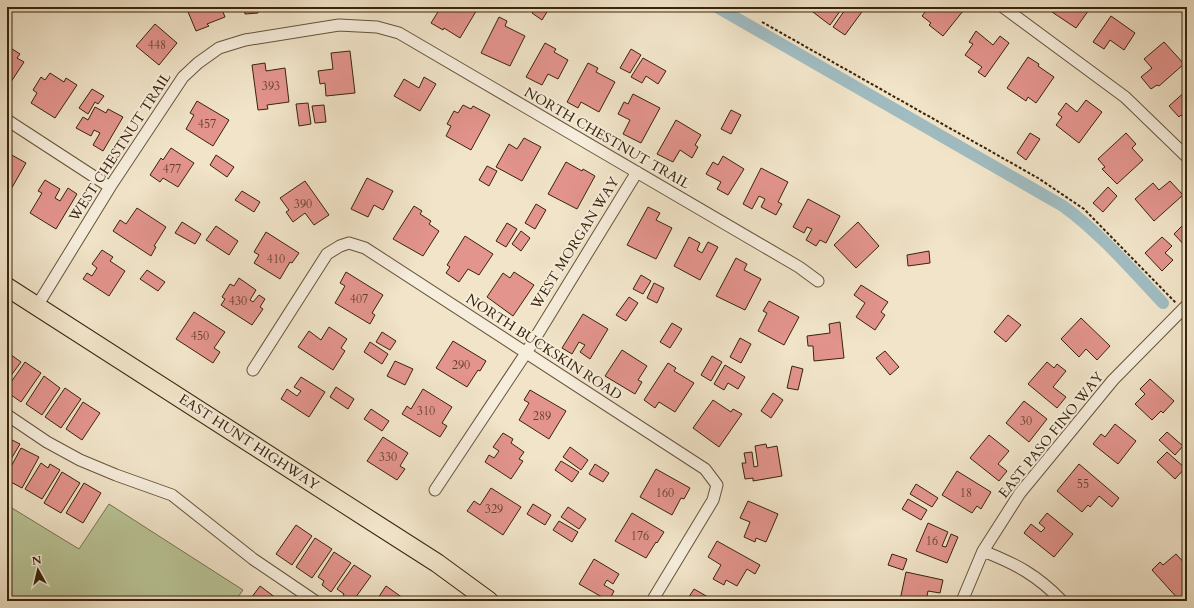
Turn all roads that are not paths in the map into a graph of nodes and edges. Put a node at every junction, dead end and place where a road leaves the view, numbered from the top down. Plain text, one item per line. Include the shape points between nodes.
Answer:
1 (1003, 7) edge
2 (377, 27) joint
3 (7, 120) edge
4 (1187, 157) edge
5 (637, 172) junction
6 (110, 187) junction
7 (818, 281) dead end
8 (7, 287) edge
9 (36, 306) junction
10 (1185, 307) edge
11 (526, 353) junction
12 (253, 370) dead end
13 (7, 415) edge
14 (435, 490) dead end
15 (983, 551) junction
16 (316, 601) edge
17 (489, 601) edge
18 (652, 601) edge
19 (962, 601) edge
20 (1062, 601) edge

1 - 4 street via 1124,97
2 - 5 street, NORTH CHESTNUT TRAIL via 399,34
2 - 6 street, WEST CHESTNUT TRAIL via 339,25 245,40 218,48 183,77
3 - 6 street
5 - 7 street, NORTH CHESTNUT TRAIL via 799,267
5 - 11 street, WEST MORGAN WAY
6 - 9 street, WEST CHESTNUT TRAIL
8 - 9 main road, EAST HUNT HIGHWAY
9 - 17 main road, EAST HUNT HIGHWAY via 437,563
10 - 15 street, EAST PASO FINO WAY via 1114,380 1020,493
11 - 12 street, NORTH BUCKSKIN ROAD via 365,248 349,243 328,254
11 - 14 street, WEST MORGAN WAY
11 - 18 street, NORTH BUCKSKIN ROAD via 705,469 717,485 713,500
13 - 16 street via 46,442 80,460 172,495 253,559
15 - 19 street, EAST PASO FINO WAY
15 - 20 street via 1008,561 1038,578

